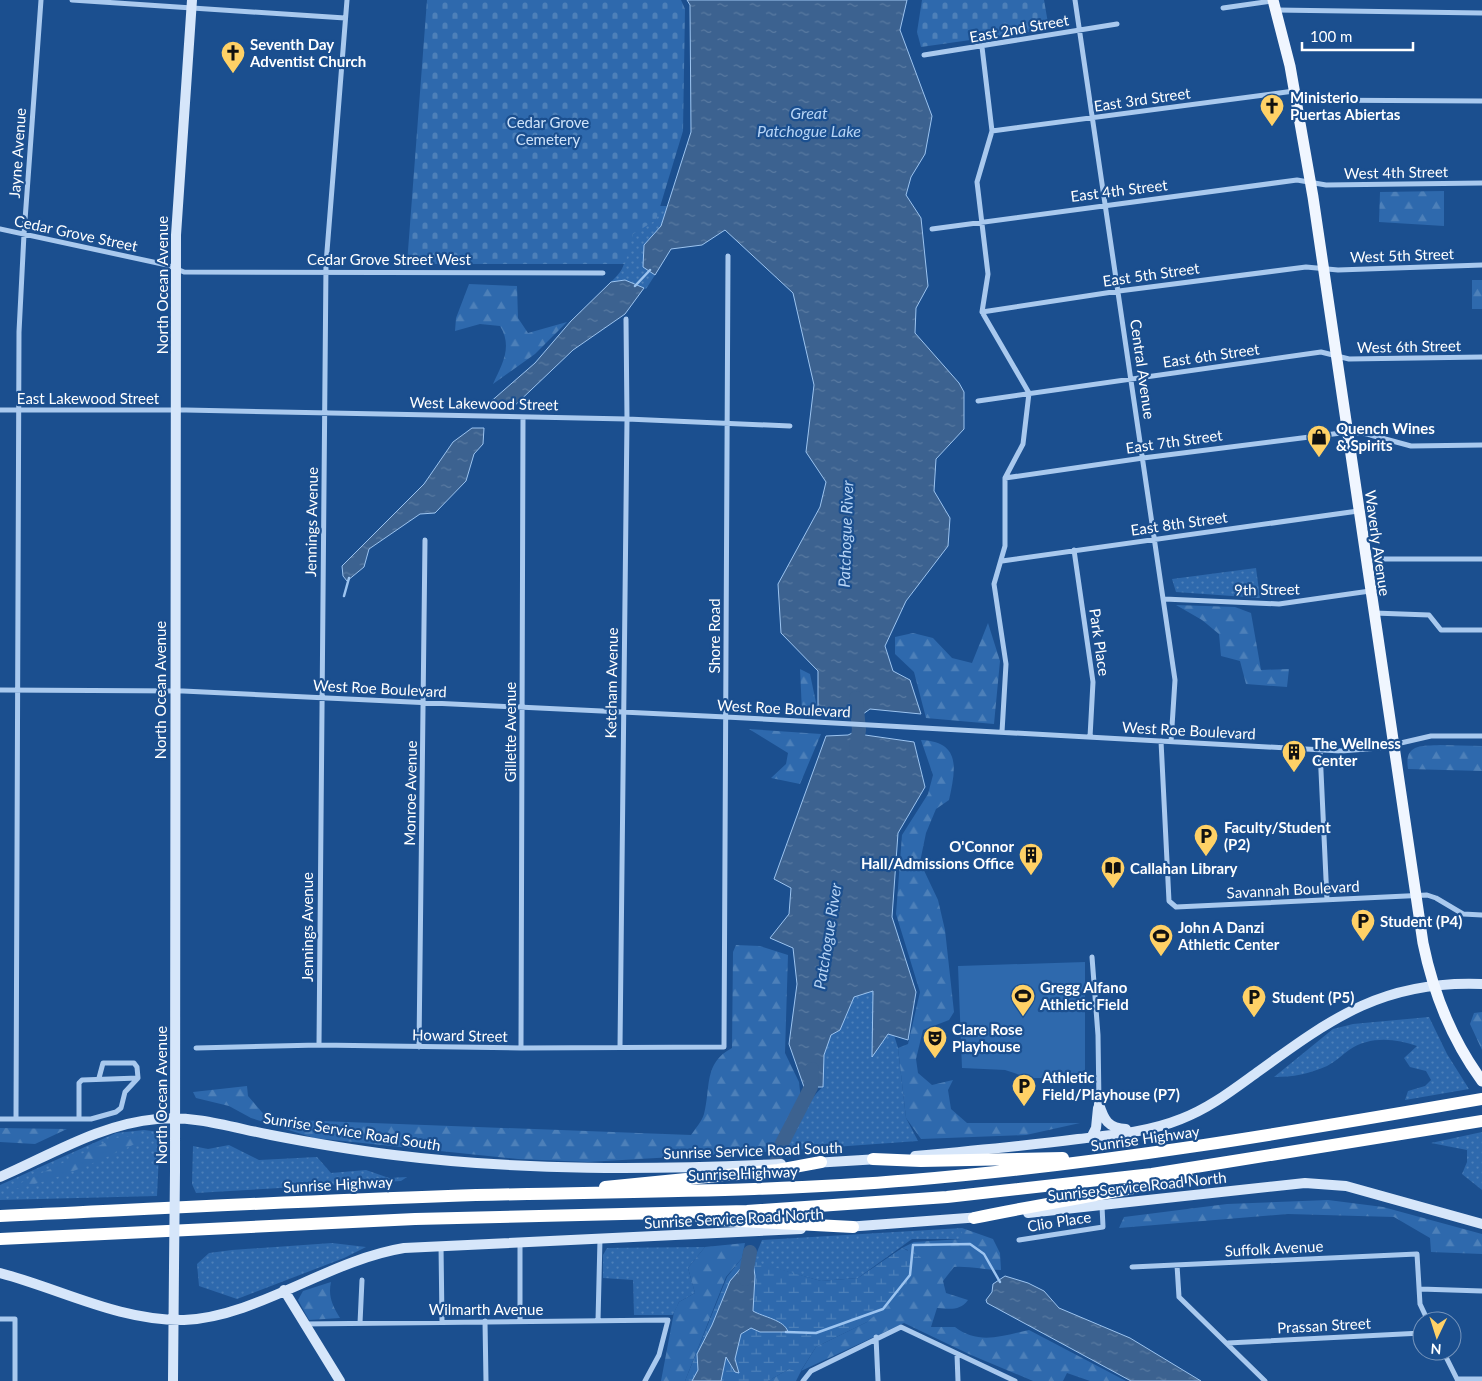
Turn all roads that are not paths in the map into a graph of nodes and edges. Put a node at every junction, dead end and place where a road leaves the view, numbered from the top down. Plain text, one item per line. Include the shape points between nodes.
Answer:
1 (41, 0) edge
2 (72, 0) edge
3 (347, 0) edge
4 (1076, 0) edge
5 (192, 4) edge
6 (1274, 4) edge
7 (1223, 8) dead end
8 (1482, 12) edge
9 (345, 18) junction
10 (1117, 24) dead end
11 (1079, 30) junction
12 (982, 47) junction
13 (924, 55) dead end
14 (1296, 96) junction
15 (1482, 102) edge
16 (1094, 118) junction
17 (992, 131) junction
18 (1310, 182) junction
19 (1482, 183) edge
20 (1106, 205) junction
21 (980, 221) junction
22 (0, 229) edge
23 (932, 229) dead end
24 (24, 234) junction
25 (728, 256) dead end
26 (1482, 265) edge
27 (1323, 268) junction
28 (176, 270) junction
29 (326, 272) junction
30 (603, 273) dead end
31 (1118, 291) junction
32 (982, 312) junction
33 (626, 319) dead end
34 (1336, 356) junction
35 (1482, 357) edge
36 (1132, 379) junction
37 (1029, 393) junction
38 (978, 401) dead end
39 (0, 410) edge
40 (18, 410) junction
41 (176, 411) junction
42 (325, 413) junction
43 (523, 416) junction
44 (627, 419) junction
45 (727, 423) junction
46 (790, 426) dead end
47 (1347, 432) junction
48 (1482, 445) edge
49 (1143, 458) junction
50 (1005, 478) junction
51 (1358, 511) junction
52 (1156, 538) junction
53 (425, 540) dead end
54 (1074, 550) junction
55 (1482, 558) edge
56 (1366, 559) junction
57 (1002, 560) junction
58 (1370, 591) junction
59 (1164, 599) junction
60 (1374, 613) junction
61 (1482, 630) edge
62 (0, 690) edge
63 (16, 690) junction
64 (174, 690) junction
65 (322, 697) junction
66 (424, 702) junction
67 (523, 708) junction
68 (624, 712) junction
69 (726, 717) junction
70 (1002, 732) junction
71 (1482, 736) edge
72 (1090, 737) junction
73 (1161, 742) junction
74 (1171, 742) junction
75 (1392, 744) junction
76 (1320, 750) junction
77 (1416, 896) junction
78 (1327, 900) junction
79 (1482, 915) edge
80 (1092, 957) dead end
81 (1482, 984) edge
82 (1433, 985) junction
83 (319, 1045) junction
84 (419, 1047) junction
85 (620, 1047) junction
86 (724, 1047) joint
87 (196, 1048) dead end
88 (521, 1048) junction
89 (99, 1078) junction
90 (138, 1078) junction
91 (1482, 1081) edge
92 (1482, 1099) edge
93 (1099, 1104) junction
94 (176, 1118) junction
95 (0, 1119) edge
96 (16, 1119) junction
97 (79, 1119) junction
98 (1482, 1121) edge
99 (1152, 1129) junction
100 (1091, 1138) junction
101 (1291, 1152) junction
102 (1124, 1158) junction
103 (873, 1159) junction
104 (821, 1162) junction
105 (0, 1177) edge
106 (556, 1194) junction
107 (1102, 1206) junction
108 (618, 1213) junction
109 (0, 1216) edge
110 (974, 1218) junction
111 (1482, 1224) edge
112 (853, 1226) junction
113 (0, 1239) edge
114 (600, 1239) junction
115 (1019, 1240) dead end
116 (520, 1242) junction
117 (441, 1245) junction
118 (1177, 1265) junction
119 (1132, 1267) dead end
120 (0, 1273) edge
121 (362, 1280) dead end
122 (1420, 1289) junction
123 (284, 1290) junction
124 (1482, 1291) edge
125 (1423, 1311) edge
126 (0, 1319) edge
127 (173, 1319) junction
128 (485, 1321) junction
129 (520, 1321) junction
130 (598, 1321) junction
131 (442, 1322) junction
132 (360, 1323) junction
133 (304, 1324) junction
134 (1412, 1333) edge
135 (876, 1337) junction
136 (1228, 1343) junction
137 (957, 1354) junction
138 (1448, 1361) edge
139 (1482, 1379) edge
140 (1457, 1380) edge
141 (15, 1381) edge
142 (172, 1381) edge
143 (340, 1381) edge
144 (486, 1381) edge
145 (645, 1381) edge
146 (803, 1381) edge
147 (878, 1381) edge
148 (958, 1381) edge
149 (1015, 1381) edge
150 (1265, 1381) edge

1 - 24 street, Jayne Avenue
2 - 5 street
3 - 9 street, Jennings Avenue
4 - 11 street, Central Avenue
5 - 9 street
5 - 28 main road, North Ocean Avenue via 176,217
6 - 7 street
6 - 8 street
6 - 14 main road, Waverly Avenue
9 - 29 street, Jennings Avenue
10 - 11 street, East 2nd Street
11 - 12 street, East 2nd Street
11 - 16 street, Central Avenue
12 - 13 street, East 2nd Street
12 - 17 street
14 - 15 street, East 3rd Street
14 - 16 street, East 3rd Street
14 - 18 main road, Waverly Avenue
16 - 17 street, East 3rd Street
16 - 20 street, Central Avenue
17 - 21 street via 977,182
18 - 19 street, West 4th Street via 1326,185
18 - 20 street, East 4th Street via 1293,180
18 - 27 main road, Waverly Avenue
20 - 21 street, East 4th Street
20 - 31 street, Central Avenue
21 - 23 street, East 4th Street
21 - 32 street via 988,274
22 - 24 street, Cedar Grove Street
24 - 28 street, Cedar Grove Street via 167,265
24 - 40 street, Jayne Avenue
25 - 45 street, Shore Road
26 - 27 street, West 5th Street
27 - 31 street, East 5th Street via 1306,266
27 - 34 main road, Waverly Avenue
28 - 29 street, Cedar Grove Street West
28 - 41 main road, North Ocean Avenue
29 - 30 street, Cedar Grove Street West
29 - 42 street, Jennings Avenue
31 - 32 street, East 5th Street
31 - 36 street, Central Avenue
32 - 37 street
33 - 44 street, Ketcham Avenue
34 - 35 street, West 6th Street via 1352,359
34 - 36 street, East 6th Street via 1318,353
34 - 47 main road, Waverly Avenue
36 - 37 street, East 6th Street
36 - 49 street, Central Avenue
37 - 38 street, East 6th Street
37 - 50 street via 1023,444
39 - 40 street, East Lakewood Street
40 - 41 street, East Lakewood Street
40 - 63 street, Jayne Avenue
41 - 42 street, West Lakewood Street
41 - 64 main road, North Ocean Avenue
42 - 43 street, West Lakewood Street
42 - 65 street, Jennings Avenue
43 - 44 street, West Lakewood Street
43 - 67 street, Gillette Avenue
44 - 45 street, West Lakewood Street
44 - 68 street, Ketcham Avenue
45 - 46 street, West Lakewood Street
45 - 69 street, Shore Road
47 - 48 street, East 7th Street via 1411,446
47 - 49 street, East 7th Street
47 - 51 main road, Waverly Avenue
49 - 50 street, East 7th Street
49 - 52 street, Central Avenue
50 - 57 street
51 - 52 street, East 8th Street
51 - 56 main road, Waverly Avenue
52 - 54 street, East 8th Street
52 - 59 street, Central Avenue
53 - 66 street, Monroe Avenue
54 - 57 street, East 8th Street
54 - 72 street, Park Place via 1093,682
55 - 56 street
56 - 58 main road, Waverly Avenue
57 - 70 street via 994,584 1006,664
58 - 59 street, 9th Street via 1279,604
58 - 60 main road, Waverly Avenue
59 - 74 street, Central Avenue via 1175,680
60 - 61 street via 1429,615 1441,630
60 - 75 main road, Waverly Avenue
62 - 63 street, West Roe Boulevard
63 - 64 street, West Roe Boulevard
63 - 96 street, Jayne Avenue
64 - 65 street, West Roe Boulevard
64 - 94 main road, North Ocean Avenue
65 - 66 street, West Roe Boulevard
65 - 83 street, Jennings Avenue
66 - 67 street, West Roe Boulevard
66 - 84 street, Monroe Avenue
67 - 68 street, West Roe Boulevard
67 - 88 street, Gillette Avenue
68 - 69 street, West Roe Boulevard
68 - 85 street, Ketcham Avenue
69 - 70 street, West Roe Boulevard
69 - 86 street, Shore Road
70 - 72 street, West Roe Boulevard
71 - 75 street, West Roe Boulevard via 1431,736
72 - 73 street, West Roe Boulevard
73 - 74 street, West Roe Boulevard
73 - 78 street, Savannah Boulevard via 1169,901 1172,905
74 - 76 street, West Roe Boulevard
75 - 76 street, West Roe Boulevard via 1358,751
75 - 77 main road, Waverly Avenue
76 - 78 street
77 - 78 street, Savannah Boulevard
77 - 79 street, Savannah Boulevard via 1436,898 1462,914
77 - 82 main road, Waverly Avenue
80 - 93 street
81 - 82 main road, Sunrise Service Road South
82 - 91 main road, Waverly Avenue via 1451,1028
82 - 99 main road, Sunrise Service Road South via 1390,994 1350,1010 1217,1100 1183,1118
83 - 84 street, Howard Street
83 - 87 street, Howard Street
84 - 88 street, Howard Street
85 - 86 street, Howard Street
85 - 88 street, Howard Street
89 - 90 street
89 - 90 street via 103,1063 134,1063
89 - 97 street via 82,1080 78,1084
90 - 97 street via 125,1092 121,1108 116,1112
92 - 102 highway, Sunrise Highway
93 - 99 main road via 1103,1117 1111,1126
93 - 100 main road via 1097,1124
94 - 104 main road, Sunrise Service Road South via 352,1149 479,1164 630,1169
94 - 105 main road, Sunrise Service Road South via 149,1119 109,1129
94 - 127 main road, North Ocean Avenue, bridge
95 - 96 street
96 - 97 street
98 - 101 highway
99 - 100 main road, Sunrise Service Road South
100 - 103 main road, Sunrise Service Road South
101 - 108 highway via 1152,1174 947,1197 747,1211
101 - 110 highway via 1184,1178
102 - 103 highway
102 - 106 highway, Sunrise Highway via 962,1176 801,1188
103 - 104 main road, Sunrise Service Road South
104 - 106 highway via 778,1170
106 - 109 highway, Sunrise Highway
107 - 110 main road, Sunrise Service Road North
107 - 111 main road, Sunrise Service Road North via 1275,1185 1318,1183 1359,1190
107 - 115 street, Clio Place via 1103,1227
108 - 112 highway
108 - 113 highway via 415,1219
110 - 112 main road, Sunrise Service Road North
112 - 114 main road, Sunrise Service Road North
114 - 116 main road, Sunrise Service Road North
114 - 130 street
116 - 117 main road, Sunrise Service Road North
116 - 129 street
117 - 123 main road, Sunrise Service Road North via 371,1254
117 - 131 street
118 - 119 street, Suffolk Avenue
118 - 122 street, Suffolk Avenue via 1417,1254
118 - 136 street via 1179,1297
120 - 127 main road, Sunrise Service Road North via 123,1313
121 - 132 street
122 - 124 street
122 - 125 street
123 - 127 main road, Sunrise Service Road North via 223,1313
123 - 133 main road
126 - 141 street via 15,1319
127 - 142 main road, North Ocean Avenue
128 - 129 street, Wilmarth Avenue
128 - 131 street, Wilmarth Avenue
128 - 144 street
129 - 130 street, Wilmarth Avenue
130 - 145 street, Wilmarth Avenue via 668,1320 659,1354
131 - 132 street, Wilmarth Avenue
132 - 133 street, Wilmarth Avenue
133 - 143 main road
134 - 136 street, Prassan Street
135 - 137 street via 901,1326
135 - 146 street via 811,1371
135 - 147 street
136 - 150 street
137 - 148 street
137 - 149 street
138 - 140 street
139 - 140 street

